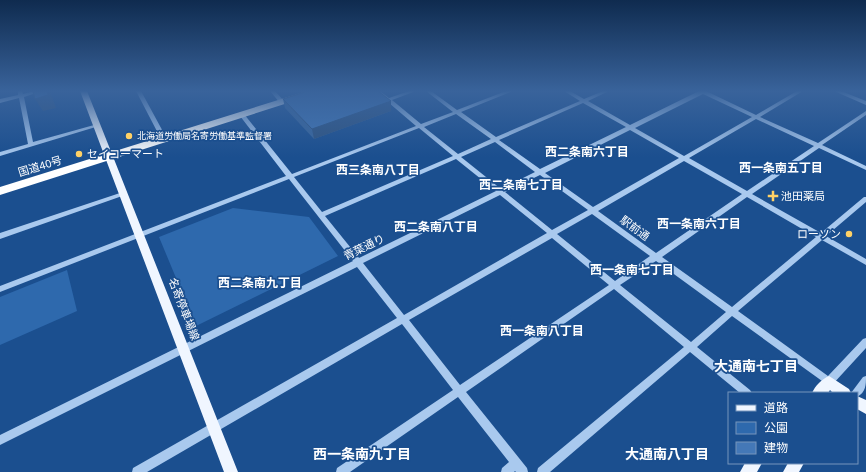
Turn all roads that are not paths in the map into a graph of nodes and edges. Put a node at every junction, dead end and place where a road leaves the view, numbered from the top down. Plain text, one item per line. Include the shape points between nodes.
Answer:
1 (25, 113) edge
2 (91, 113) edge
3 (150, 113) edge
4 (245, 113) edge
5 (403, 113) edge
6 (455, 113) edge
7 (459, 113) edge
8 (557, 113) edge
9 (605, 113) edge
10 (658, 113) edge
11 (750, 113) edge
12 (761, 113) edge
13 (865, 113) edge
14 (242, 114) junction
15 (756, 116) junction
16 (96, 126) junction
17 (420, 127) junction
18 (629, 127) junction
19 (164, 139) junction
20 (495, 140) junction
21 (31, 145) junction
22 (818, 145) junction
23 (0, 154) edge
24 (457, 156) junction
25 (108, 157) junction
26 (683, 158) junction
27 (866, 168) edge
28 (540, 172) junction
29 (291, 176) junction
30 (0, 191) edge
31 (501, 192) junction
32 (123, 194) junction
33 (747, 194) junction
34 (866, 199) edge
35 (592, 210) junction
36 (322, 215) junction
37 (551, 234) junction
38 (0, 236) edge
39 (140, 236) junction
40 (822, 237) junction
41 (656, 256) junction
42 (866, 262) edge
43 (358, 263) junction
44 (614, 285) junction
45 (0, 289) edge
46 (732, 312) junction
47 (402, 319) junction
48 (866, 342) edge
49 (690, 347) junction
50 (183, 349) junction
51 (866, 380) edge
52 (829, 382) junction
53 (459, 391) junction
54 (746, 392) edge
55 (820, 392) edge
56 (843, 392) edge
57 (857, 392) edge
58 (215, 427) junction
59 (0, 440) edge
60 (516, 464) junction
61 (754, 464) edge
62 (796, 464) edge
63 (137, 472) edge
64 (231, 472) edge
65 (341, 472) edge
66 (506, 472) edge
67 (523, 472) edge
68 (542, 472) edge
69 (747, 472) edge
70 (790, 472) edge

1 - 21 street
2 - 16 main road, 名寄停車場線
3 - 19 street
4 - 14 highway, 国道40号
5 - 17 street
6 - 17 street
7 - 20 street, 駅前通
8 - 20 street
9 - 18 street
10 - 18 street, 青葉通り
11 - 15 street
12 - 15 street
13 - 22 street
14 - 19 highway, 国道40号
14 - 29 street
15 - 22 street
15 - 26 street
16 - 21 street
16 - 25 main road, 名寄停車場線
17 - 24 street
17 - 29 street
18 - 26 street
18 - 28 street, 青葉通り
19 - 25 highway, 国道40号
20 - 24 street
20 - 28 street, 駅前通
21 - 23 street
22 - 27 street
22 - 33 street
24 - 31 street
24 - 36 street
25 - 30 highway, 国道40号
25 - 32 main road, 名寄停車場線
26 - 33 street
26 - 35 street
28 - 31 street, 青葉通り
28 - 35 street, 駅前通
29 - 36 street
29 - 39 street
31 - 37 street
31 - 43 street, 青葉通り
32 - 38 street
32 - 39 main road, 名寄停車場線
33 - 40 street
33 - 41 street
34 - 40 street
35 - 37 street
35 - 41 street, 駅前通
36 - 43 street
37 - 44 street
37 - 47 street
39 - 45 street
39 - 50 main road, 名寄停車場線
40 - 42 street
40 - 46 street
41 - 44 street
41 - 46 street, 駅前通
43 - 47 street
43 - 50 street, 青葉通り
44 - 49 street
44 - 53 street
46 - 49 street
46 - 52 street, 駅前通
47 - 53 street
47 - 58 street
48 - 52 street
49 - 54 street
49 - 68 street
50 - 58 main road, 名寄停車場線
50 - 59 street, 青葉通り
51 - 57 street
52 - 55 main road
52 - 56 main road
53 - 60 street
53 - 65 street
58 - 63 street
58 - 64 main road, 名寄停車場線
60 - 66 street
60 - 67 street
61 - 69 main road
62 - 70 main road

